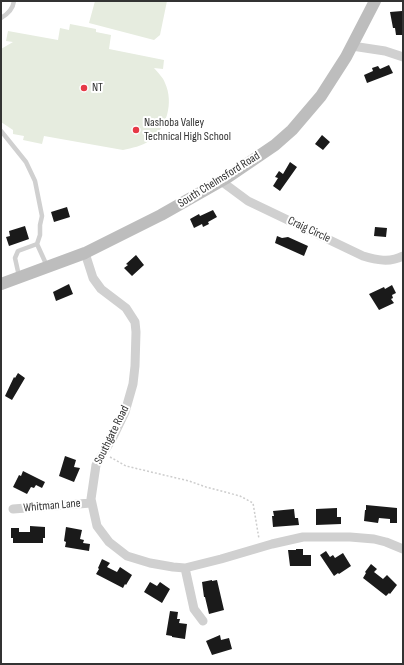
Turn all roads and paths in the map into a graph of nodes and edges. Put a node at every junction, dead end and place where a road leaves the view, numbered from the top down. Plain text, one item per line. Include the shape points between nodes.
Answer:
1 (14, 1) edge
2 (375, 1) edge
3 (1, 18) edge
4 (352, 46) junction
5 (403, 57) edge
6 (1, 131) edge
7 (221, 181) junction
8 (37, 244) junction
9 (85, 253) junction
10 (403, 256) edge
11 (47, 266) junction
12 (19, 277) junction
13 (1, 284) edge
14 (103, 453) junction
15 (91, 503) junction
16 (13, 509) dead end
17 (260, 547) junction
18 (403, 550) edge
19 (185, 568) junction
20 (203, 621) dead end

1 - 3 lane via 7,15
2 - 4 main road, South Chelmsford Road
4 - 5 street via 385,51
4 - 7 main road, South Chelmsford Road via 321,96 292,130 254,160
6 - 8 lane via 26,162 35,181 42,216
7 - 9 main road, South Chelmsford Road
7 - 10 street, Craig Circle via 248,200 363,256 376,260
8 - 11 lane
8 - 12 lane via 18,251 15,258
9 - 11 main road, South Chelmsford Road
9 - 14 street, Southgate Road via 93,278 101,290 126,308 135,322 136,332 134,372 127,405
11 - 12 main road, South Chelmsford Road
12 - 13 main road, South Chelmsford Road
14 - 15 street, Southgate Road via 96,465
14 - 17 path via 126,466 189,481 240,496 253,503
15 - 16 street, Whitman Lane
15 - 19 street, Southgate Road via 96,526 109,542 127,556 166,567
17 - 18 street, Southgate Road via 303,537 350,537 380,540
17 - 19 street, Southgate Road
19 - 20 street via 194,608

